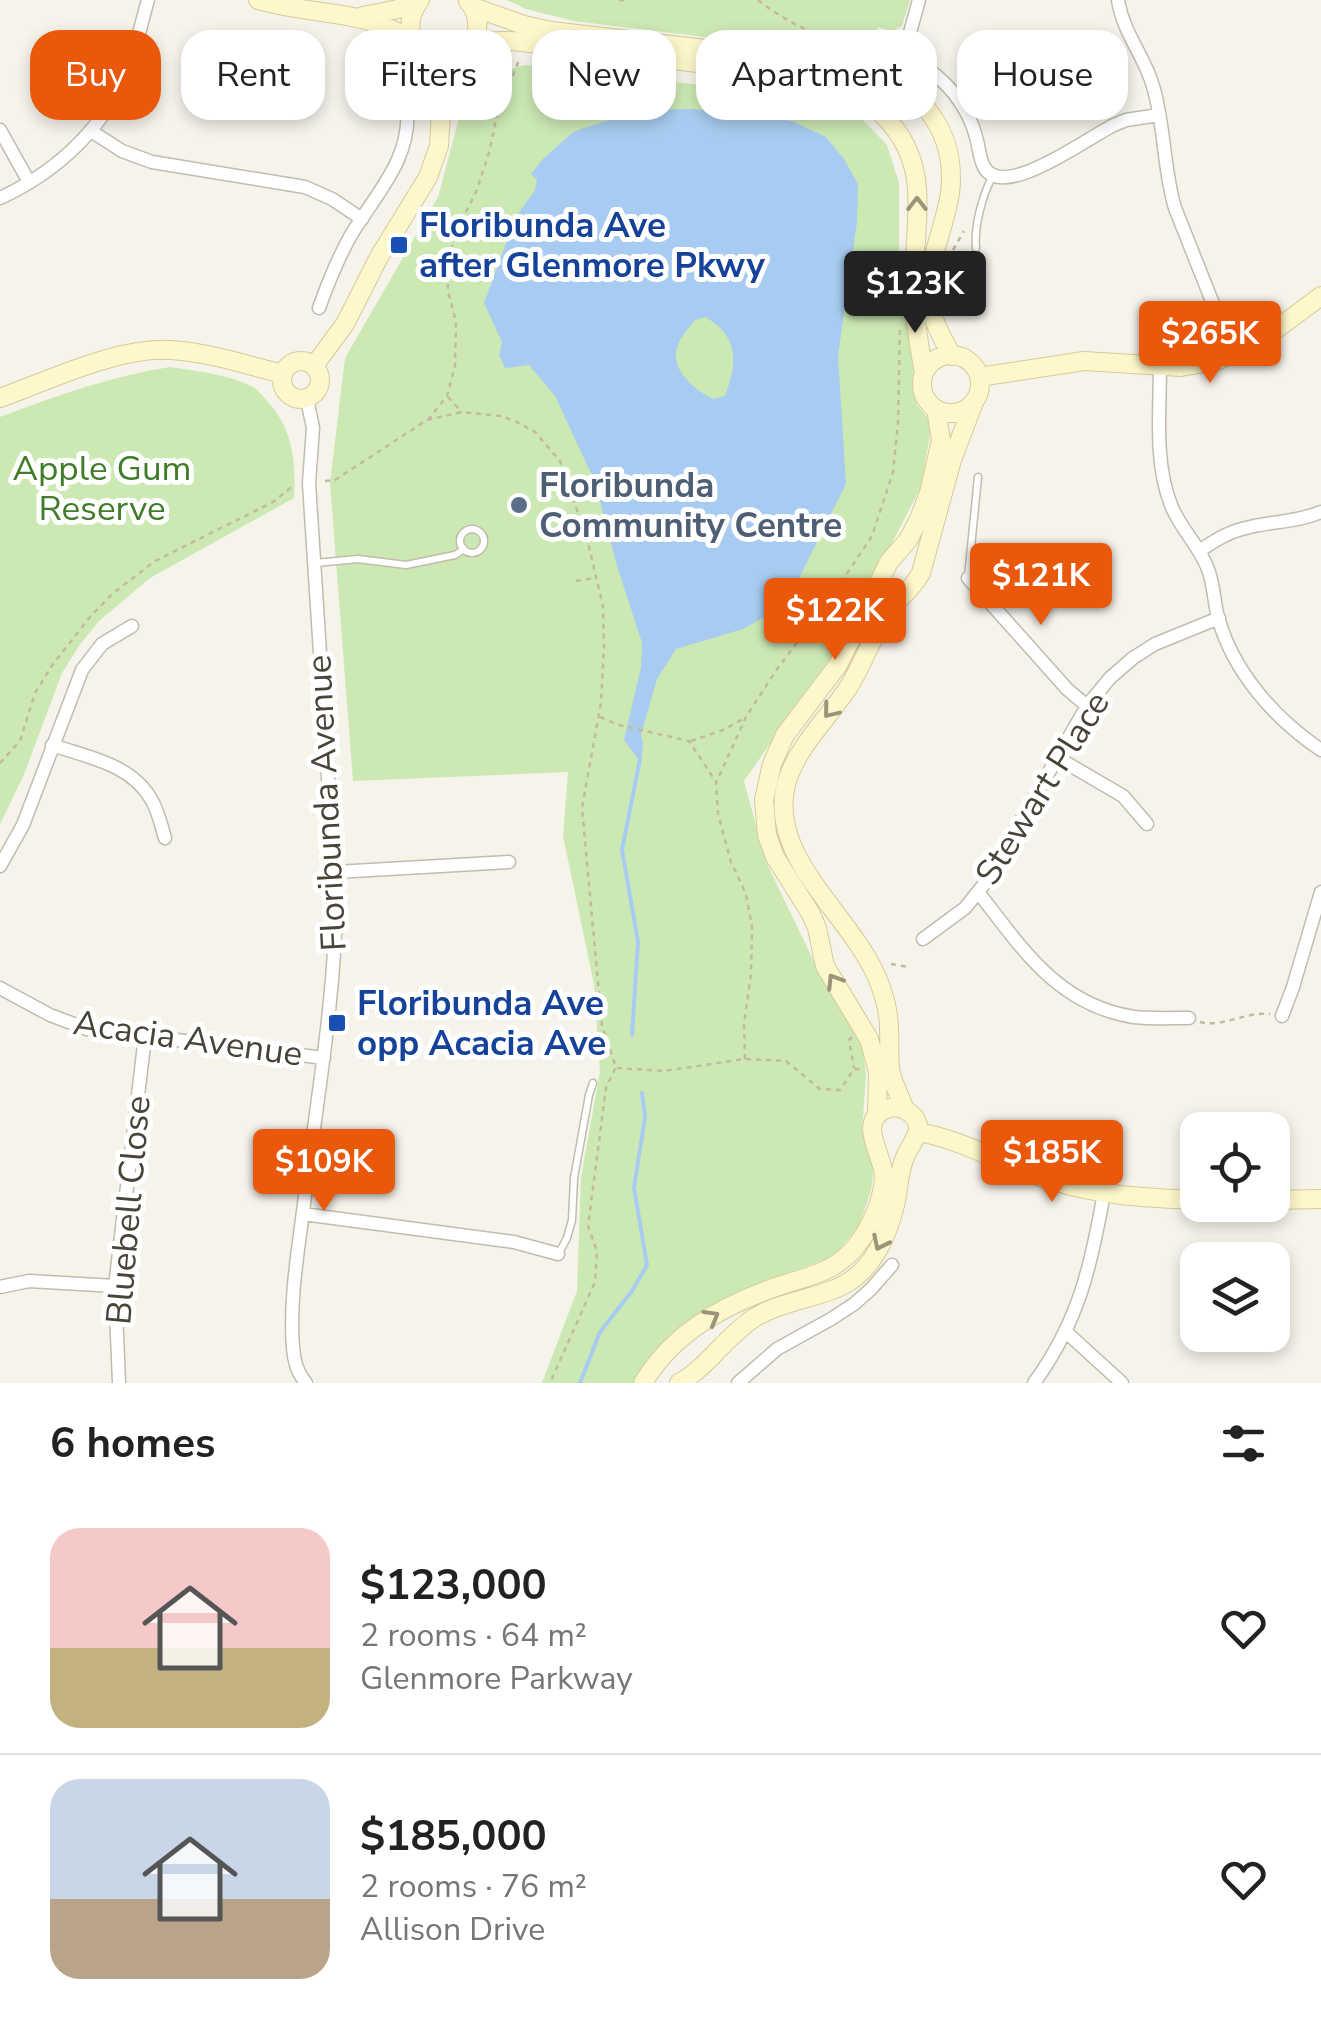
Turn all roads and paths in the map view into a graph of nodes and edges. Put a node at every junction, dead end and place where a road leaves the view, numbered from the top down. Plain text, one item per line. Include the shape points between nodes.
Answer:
1 (148, 0) edge
2 (258, 0) edge
3 (419, 0) edge
4 (619, 0) edge
5 (629, 0) edge
6 (758, 0) edge
7 (919, 0) edge
8 (1118, 0) edge
9 (469, 2) edge
10 (358, 16) junction
11 (395, 30) edge
12 (411, 30) edge
13 (476, 30) edge
14 (812, 30) edge
15 (911, 30) edge
16 (512, 42) edge
17 (522, 42) junction
18 (696, 54) edge
19 (696, 55) edge
20 (937, 74) edge
21 (512, 78) edge
22 (1159, 115) junction
23 (409, 120) edge
24 (442, 120) edge
25 (496, 120) edge
26 (888, 120) edge
27 (933, 120) edge
28 (0, 130) edge
29 (91, 131) junction
30 (993, 176) junction
31 (29, 182) junction
32 (0, 198) edge
33 (362, 218) junction
34 (965, 229) dead end
35 (976, 248) dead end
36 (952, 252) dead end
37 (1321, 296) edge
38 (319, 308) dead end
39 (915, 324) junction
40 (1233, 354) junction
41 (952, 356) junction
42 (314, 366) junction
43 (1160, 366) junction
44 (924, 373) junction
45 (283, 374) junction
46 (979, 377) junction
47 (448, 396) junction
48 (0, 398) edge
49 (307, 399) junction
50 (974, 402) junction
51 (936, 410) junction
52 (462, 412) junction
53 (428, 420) junction
54 (978, 476) dead end
55 (309, 483) junction
56 (1321, 512) edge
57 (464, 549) dead end
58 (1199, 551) junction
59 (314, 563) junction
60 (596, 578) junction
61 (968, 578) joint
62 (576, 580) dead end
63 (1218, 618) junction
64 (132, 626) dead end
65 (1088, 706) junction
66 (598, 716) junction
67 (746, 717) junction
68 (689, 741) junction
69 (52, 745) junction
70 (1321, 750) edge
71 (1058, 758) junction
72 (0, 763) edge
73 (716, 782) junction
74 (1147, 824) dead end
75 (166, 838) dead end
76 (509, 862) dead end
77 (0, 866) edge
78 (336, 872) junction
79 (978, 892) junction
80 (1321, 892) edge
81 (923, 939) dead end
82 (0, 988) edge
83 (1282, 1016) joint
84 (1189, 1018) joint
85 (145, 1037) junction
86 (324, 1058) junction
87 (746, 1059) junction
88 (616, 1068) junction
89 (874, 1068) dead end
90 (594, 1083) dead end
91 (905, 1110) junction
92 (877, 1115) junction
93 (918, 1132) junction
94 (878, 1147) junction
95 (908, 1150) junction
96 (1104, 1193) junction
97 (1180, 1199) edge
98 (1321, 1199) edge
99 (1290, 1200) edge
100 (303, 1214) junction
101 (558, 1254) joint
102 (892, 1265) dead end
103 (115, 1286) junction
104 (0, 1287) edge
105 (1066, 1332) junction
106 (119, 1383) edge
107 (306, 1383) edge
108 (550, 1383) edge
109 (643, 1383) edge
110 (680, 1383) edge
111 (738, 1383) edge
112 (1034, 1383) edge
113 (1122, 1383) edge

1 - 29 street via 127,71
2 - 10 main road
3 - 10 main road
3 - 12 main road
4 - 5 path
6 - 14 path
7 - 15 street
8 - 22 street
9 - 13 main road
9 - 18 main road via 524,25
10 - 11 main road
16 - 17 main road
17 - 19 main road
17 - 21 path
20 - 30 street via 959,99 984,169
22 - 30 street via 1114,124 1024,174
22 - 40 street via 1171,196
23 - 33 street via 395,168
24 - 42 main road via 428,177
25 - 47 path via 447,266 456,322
39 -> 26 main road via 916,180 906,147
27 - 41 main road via 951,182 929,299
28 - 31 street
29 - 31 street
29 - 33 street via 152,162 305,187
30 - 35 lane
31 - 32 street
33 - 38 street
34 - 36 path
37 - 40 main road
39 - 44 main road
39 - 67 path via 899,329 893,472 872,536
40 - 43 main road via 1198,365
41 - 44 main road via 938,358
41 - 46 main road via 967,360
42 - 45 main road via 294,362
42 - 49 main road via 321,382
43 - 46 main road via 1084,361
43 - 58 street via 1164,482
44 - 51 main road via 924,394
45 - 48 main road via 198,353 144,350
45 - 49 main road via 286,392
46 - 50 main road
47 - 52 path
47 - 53 path
49 - 55 street, Floribunda Avenue via 313,428
50 - 51 main road via 956,413
50 -> 91 main road via 921,573 800,750 785,795 793,846 882,990 891,1074
92 -> 51 main road via 878,1072 869,1039 825,966 812,914 774,857 764,800 782,741 838,664 889,562 920,519 941,440
52 - 53 path
52 - 60 path via 500,416 548,444 560,461
53 - 55 path via 335,480
54 - 61 lane
55 - 59 street, Floribunda Avenue
55 - 72 path via 155,561 112,594 53,664 35,693 20,741
56 - 58 street via 1242,529
57 - 59 lane via 406,566 358,558
58 - 63 street
59 - 78 street, Floribunda Avenue
60 - 62 path
60 - 66 path via 604,648
61 - 65 street
63 - 65 street, Stewart Place via 1134,658
63 - 70 street via 1255,690
64 - 69 street via 88,660
65 - 71 street, Stewart Place
66 - 68 path
66 - 88 path via 582,808 602,1026
67 - 68 path
67 - 73 path
68 - 73 path
69 - 75 street via 134,779 154,804
69 - 77 street
71 - 74 street via 1123,796
71 - 79 street, Stewart Place
73 - 87 path via 718,814 752,928
76 - 78 street
78 - 86 street, Floribunda Avenue
79 - 81 street, Stewart Place
79 - 84 street via 1033,962 1067,991 1134,1017
80 - 83 street
82 - 85 street, Acacia Avenue via 68,1022
83 - 84 path via 1257,1013 1206,1024
85 - 86 street, Acacia Avenue
85 - 103 street, Bluebell Close
86 - 100 street, Floribunda Avenue
87 - 88 path via 664,1070
87 - 89 path via 786,1061 820,1089 840,1090 854,1069
88 - 108 path via 606,1088 588,1226 597,1251 595,1282
90 - 101 lane via 571,1227
91 - 92 main road
91 - 93 main road
92 - 94 main road via 871,1131
93 - 95 main road
93 - 96 main road via 1048,1180
94 - 95 main road via 892,1154
109 -> 94 main road via 672,1344 714,1314 831,1270 852,1252 882,1191
95 -> 110 main road via 881,1244 860,1273 833,1290 759,1315
96 - 97 main road
96 - 105 street via 1092,1261
98 - 99 main road
100 - 101 street via 514,1242
100 - 107 street, Floribunda Avenue via 293,1350
102 - 111 street via 854,1304 777,1349
103 - 104 street
103 - 106 street, Bluebell Close
105 - 112 street
105 - 113 street

